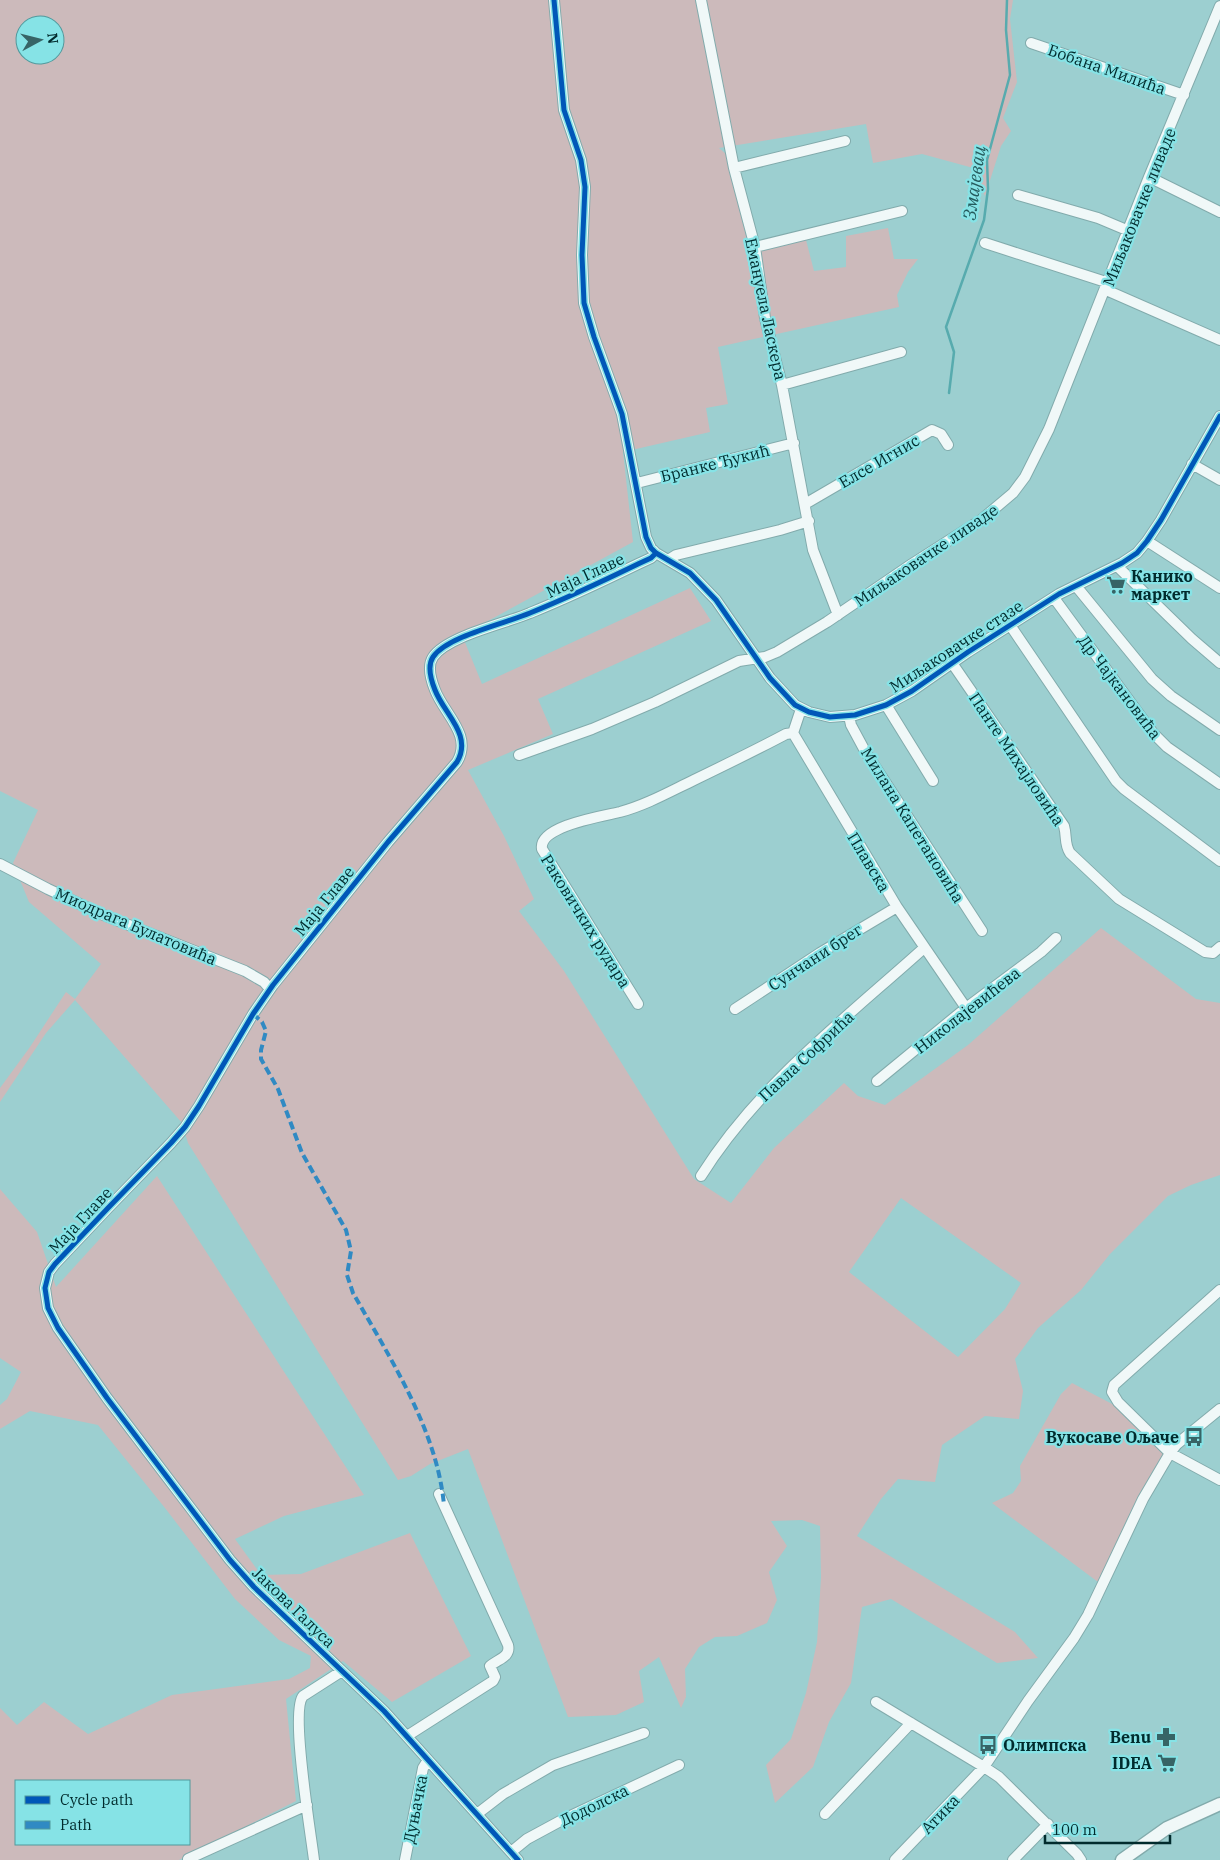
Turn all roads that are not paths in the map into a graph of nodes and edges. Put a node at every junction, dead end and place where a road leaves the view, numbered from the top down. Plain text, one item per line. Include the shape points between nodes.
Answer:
1 (554, 0) edge
2 (701, 0) edge
3 (1220, 6) edge
4 (1031, 43) dead end
5 (1184, 95) junction
6 (845, 141) dead end
7 (734, 168) junction
8 (1149, 177) junction
9 (1018, 195) dead end
10 (902, 211) dead end
11 (1220, 212) edge
12 (1129, 231) junction
13 (985, 243) dead end
14 (755, 247) junction
15 (1107, 286) junction
16 (1220, 340) edge
17 (901, 352) dead end
18 (782, 385) junction
19 (1220, 416) edge
20 (794, 443) junction
21 (948, 445) dead end
22 (1192, 464) junction
23 (1220, 480) edge
24 (637, 483) junction
25 (805, 504) junction
26 (809, 521) junction
27 (1147, 541) junction
28 (656, 553) junction
29 (668, 560) junction
30 (1117, 566) junction
31 (1076, 586) junction
32 (1220, 588) edge
33 (1054, 598) junction
34 (838, 615) junction
35 (1010, 625) junction
36 (755, 658) junction
37 (1220, 662) edge
38 (952, 663) junction
39 (886, 705) junction
40 (802, 709) junction
41 (849, 716) junction
42 (1220, 730) edge
43 (793, 733) junction
44 (519, 754) dead end
45 (933, 781) dead end
46 (1220, 784) edge
47 (1220, 861) edge
48 (0, 864) edge
49 (897, 907) junction
50 (982, 931) dead end
51 (1056, 938) dead end
52 (1220, 947) edge
53 (924, 948) junction
54 (270, 989) junction
55 (638, 1004) dead end
56 (966, 1008) junction
57 (735, 1009) dead end
58 (877, 1081) dead end
59 (701, 1176) dead end
60 (1220, 1290) edge
61 (76, 1353) joint
62 (1220, 1409) edge
63 (1170, 1452) junction
64 (1220, 1480) edge
65 (439, 1494) dead end
66 (342, 1671) junction
67 (876, 1702) dead end
68 (911, 1723) junction
69 (644, 1733) dead end
70 (407, 1736) junction
71 (428, 1760) junction
72 (679, 1765) dead end
73 (984, 1767) junction
74 (1220, 1804) edge
75 (307, 1805) junction
76 (477, 1814) junction
77 (825, 1814) dead end
78 (1048, 1824) junction
79 (515, 1856) edge
80 (188, 1859) edge
81 (1083, 1859) edge
82 (314, 1860) edge
83 (406, 1860) edge
84 (895, 1860) edge
85 (1013, 1860) edge
86 (1122, 1860) edge

1 - 24 street via 564,110 585,180 584,303 619,403
2 - 7 street, Емануела Ласкера
3 - 5 street, Миљаковачке ливаде
4 - 5 street, Бобана Милића
5 - 8 street, Миљаковачке ливаде
6 - 7 street
7 - 14 street, Емануела Ласкера
8 - 11 street
8 - 12 street, Миљаковачке ливаде
9 - 12 street via 1098,218
10 - 14 street
12 - 15 street, Миљаковачке ливаде
13 - 15 street
14 - 18 street, Емануела Ласкера via 765,318
15 - 16 street
15 - 34 street, Миљаковачке ливаде via 1049,429 1025,477 1013,493 981,520
17 - 18 street
18 - 20 street, Емануела Ласкера
19 - 22 street, Миљаковачке стазе
20 - 24 street, Бранке Ђукић
20 - 25 street, Емануела Ласкера
21 - 25 street, Елсе Игнис via 941,434 932,430
22 - 23 street
22 - 27 street, Миљаковачке стазе
24 - 28 street via 645,533
25 - 26 street, Емануела Ласкера
26 - 29 street via 676,555
26 - 34 street, Емануела Ласкера via 816,558
27 - 30 street, Миљаковачке стазе
27 - 32 street
28 - 29 street, Миљаковачке стазе
28 - 54 street, Маја Главе via 648,560 529,614 466,636 437,653 431,662 431,677 436,693 461,736 460,758
29 - 36 street, Миљаковачке стазе via 690,573 716,600
30 - 31 street, Миљаковачке стазе
30 - 37 street
31 - 33 street, Миљаковачке стазе
31 - 42 street via 1152,680
33 - 35 street, Миљаковачке стазе
33 - 46 street, Др Чајкановића via 1153,733 1167,747
34 - 36 street, Миљаковачке ливаде via 777,652
35 - 38 street, Миљаковачке стазе
35 - 47 street via 1116,781
36 - 40 street, Миљаковачке стазе via 779,689
36 - 44 street, Миљаковачке ливаде via 739,660 646,706
38 - 39 street, Миљаковачке стазе
38 - 52 street, Панте Михајловића via 1064,826 1070,853 1130,907 1204,952 1213,953
39 - 41 street, Миљаковачке стазе
39 - 45 street
40 - 41 street, Миљаковачке стазе via 830,716
40 - 43 street
41 - 50 street, Милана Капетановића via 865,751
43 - 49 street, Плавска
43 - 55 street, Раковичких рудара via 669,794 568,826 542,841 542,849
48 - 54 street, Миодрага Булатовића via 101,914 252,975
49 - 53 street, Плавска
49 - 57 street, Сунчани брег
51 - 56 street, Николајевићева
53 - 56 street, Плавска
53 - 59 street, Павла Софрића via 773,1084 734,1127
54 - 61 street, Маја Главе via 185,1127 49,1272 45,1288 48,1308
56 - 58 street, Николајевићева
60 - 63 street via 1114,1385 1112,1392 1118,1402
61 - 66 street, Јакова Галуса via 233,1564
62 - 63 street
63 - 64 street
63 - 73 street via 1143,1498 1088,1615
65 - 70 street via 509,1651 491,1664 496,1676 493,1681
66 - 70 street, Јакова Галуса
66 - 75 street via 301,1699 298,1727
67 - 68 street
68 - 73 street
68 - 77 street
69 - 76 street via 553,1765 503,1794
70 - 71 street, Јакова Галуса
71 - 76 street, Јакова Галуса
71 - 83 street, Дуњачка via 423,1768
72 - 79 street, Додолска via 527,1839
73 - 78 street
73 - 84 street, Атика
74 - 86 main road via 1167,1828
75 - 80 street
75 - 82 street
76 - 79 street, Јакова Галуса
78 - 81 street
78 - 85 street

